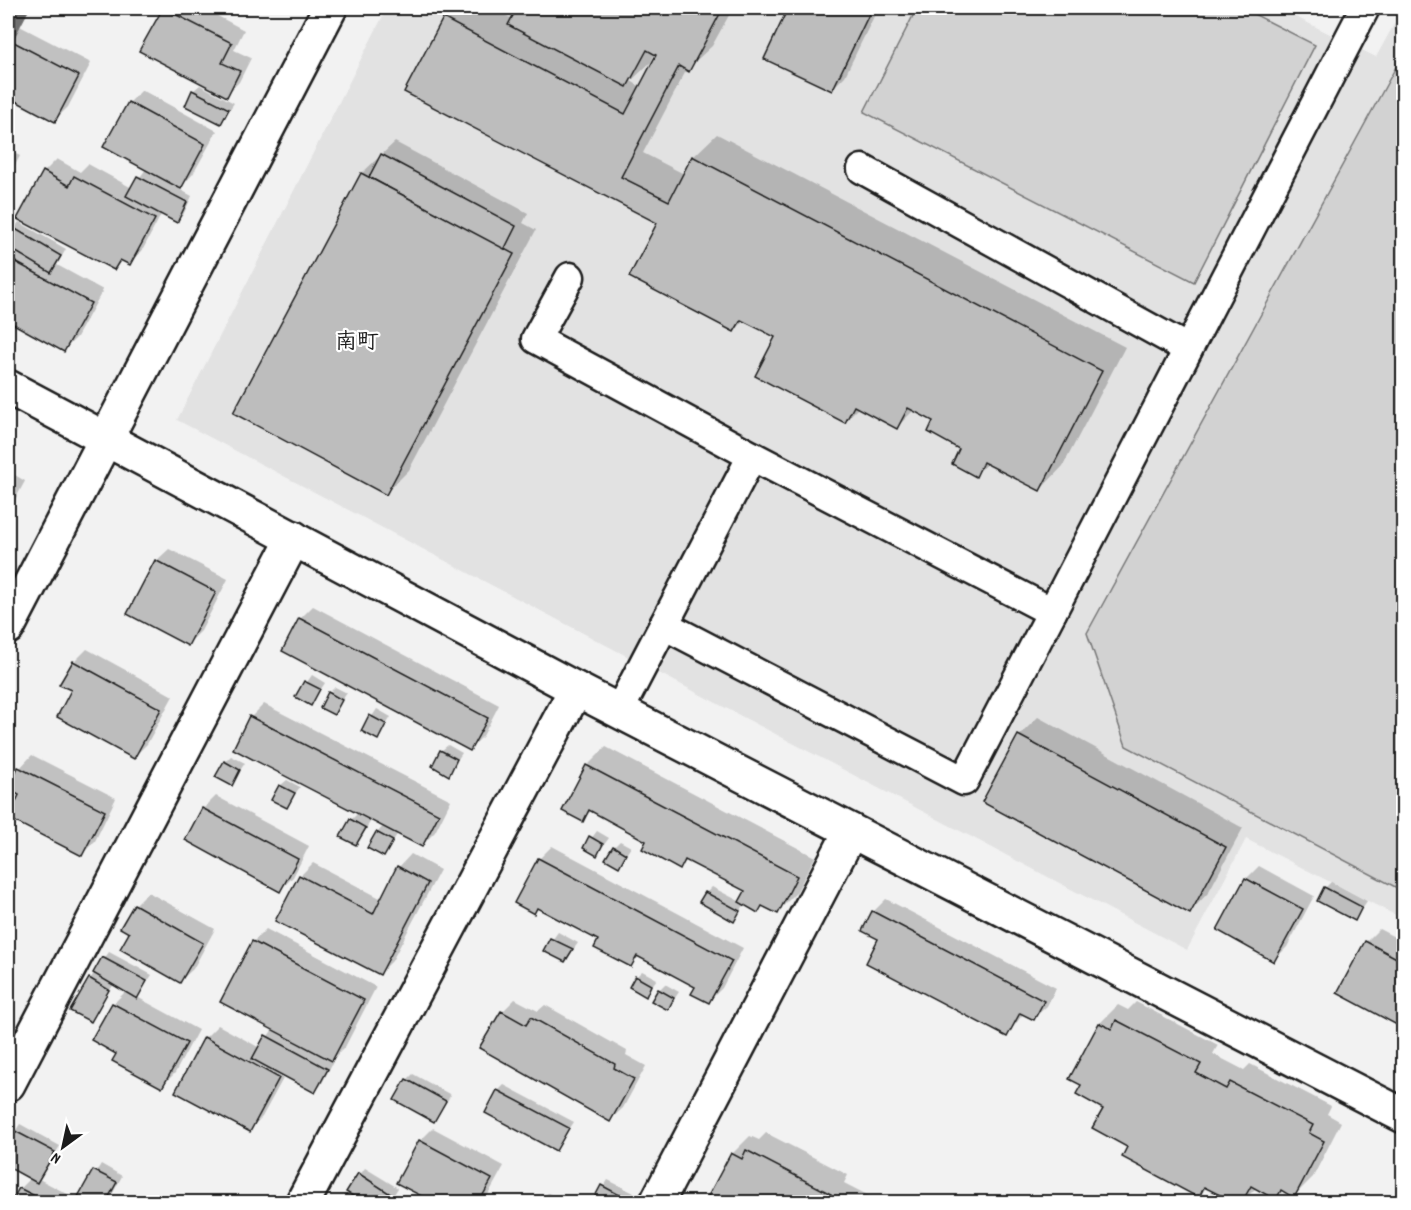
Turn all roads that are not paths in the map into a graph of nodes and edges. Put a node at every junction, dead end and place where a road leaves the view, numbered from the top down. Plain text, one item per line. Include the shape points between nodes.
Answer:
1 (330, 8) edge
2 (1365, 8) edge
3 (862, 169) dead end
4 (570, 276) dead end
5 (1188, 349) junction
6 (8, 387) edge
7 (106, 438) junction
8 (752, 456) junction
9 (294, 538) junction
10 (1052, 612) junction
11 (664, 625) junction
12 (8, 627) edge
13 (576, 689) junction
14 (619, 711) junction
15 (851, 831) junction
16 (8, 1084) edge
17 (1404, 1116) edge
18 (303, 1203) edge
19 (657, 1203) edge

1 - 7 street
2 - 5 lane
3 - 5 lane
4 - 8 lane via 536,339
5 - 10 lane
6 - 7 street
7 - 9 street
7 - 12 street
8 - 10 lane
8 - 11 lane
9 - 13 street
9 - 16 street
10 - 11 lane via 964,781
11 - 14 lane
13 - 14 street
13 - 18 street
14 - 15 street
15 - 17 street
15 - 19 street

